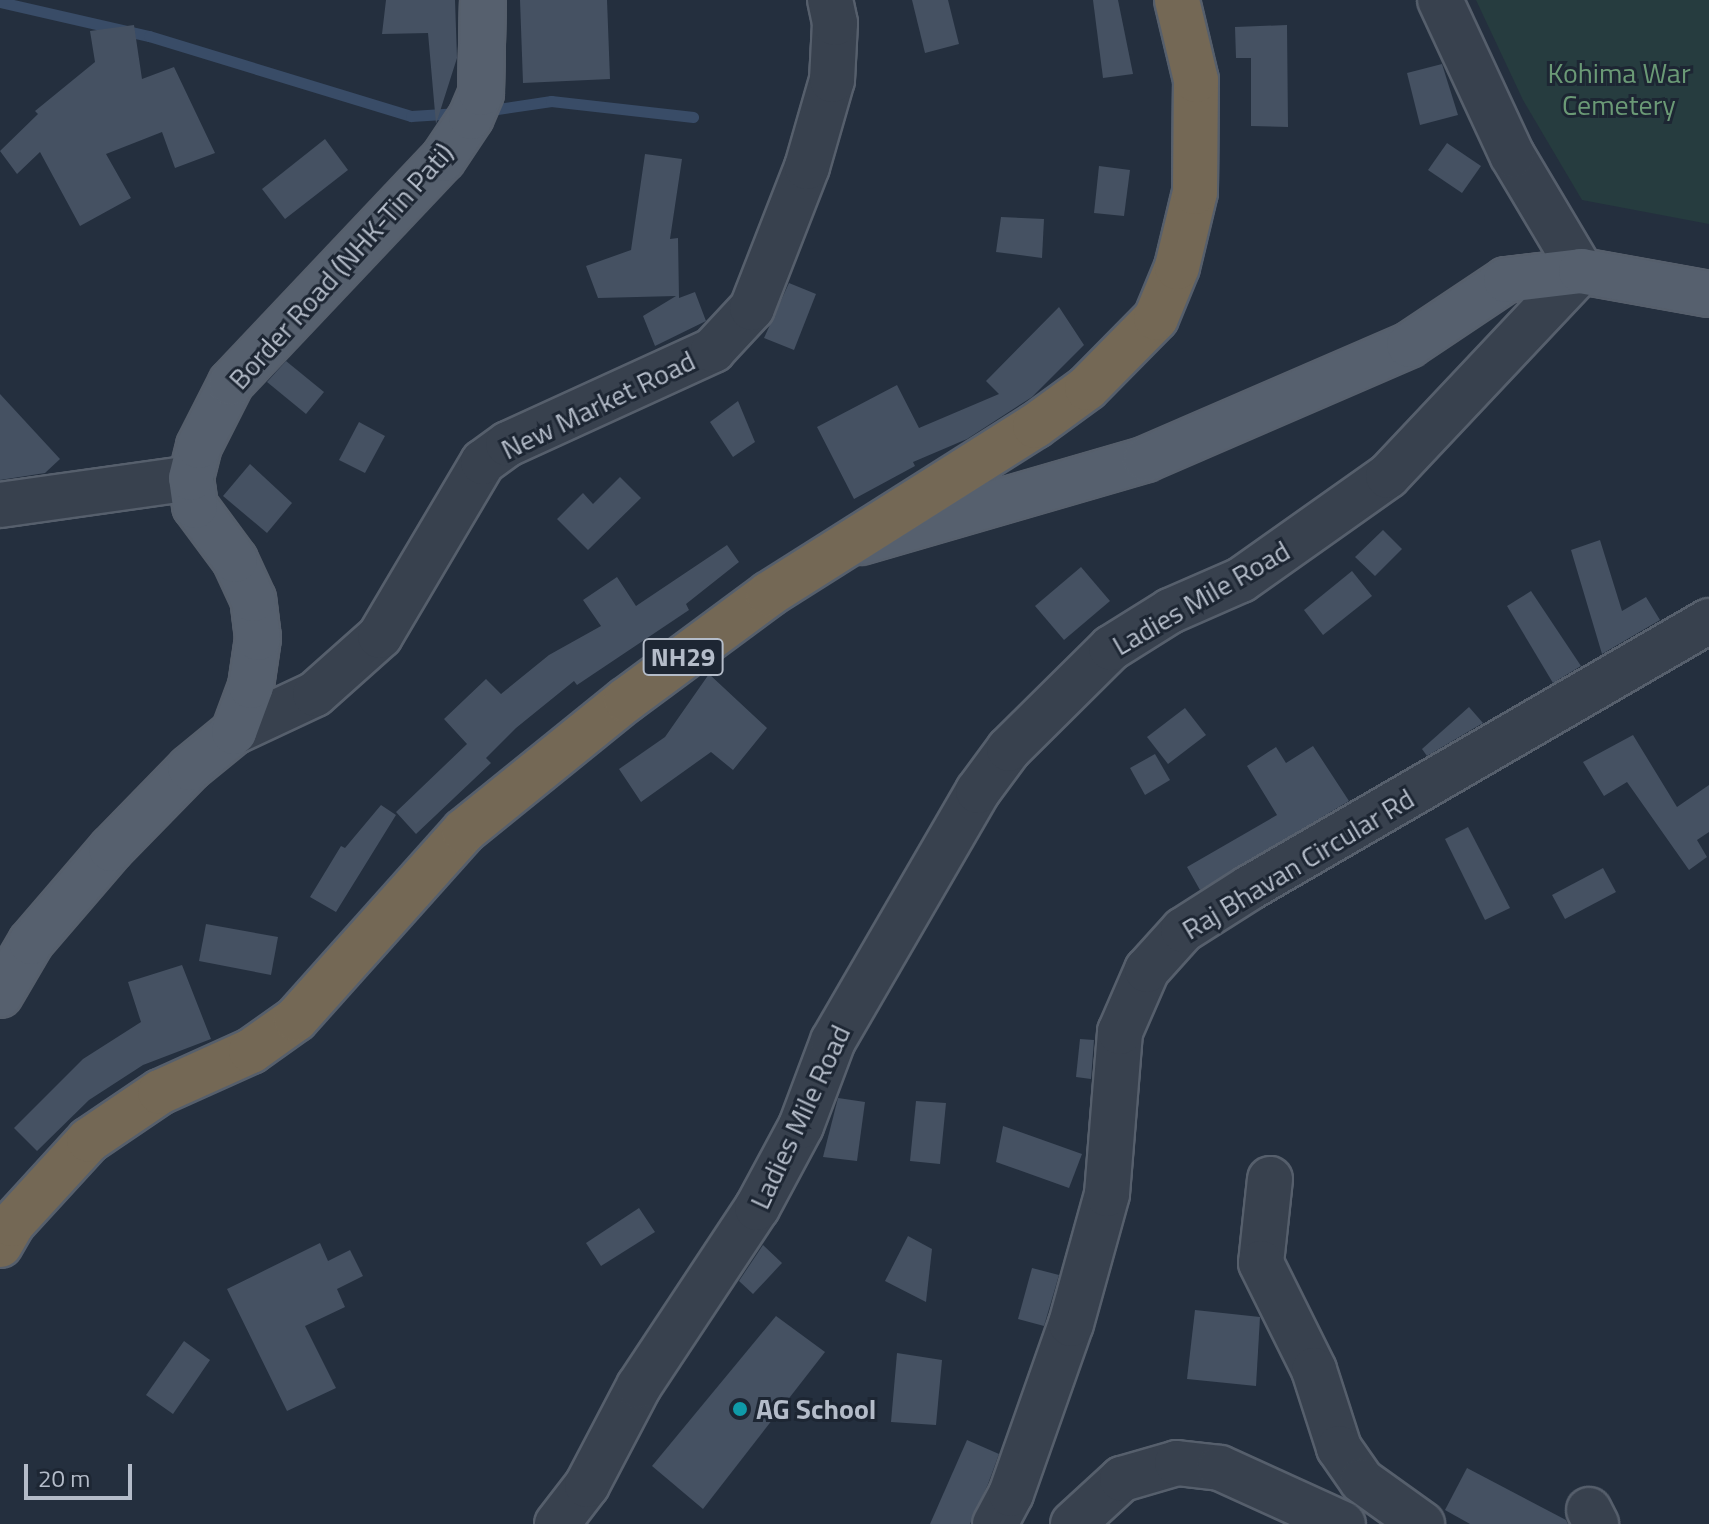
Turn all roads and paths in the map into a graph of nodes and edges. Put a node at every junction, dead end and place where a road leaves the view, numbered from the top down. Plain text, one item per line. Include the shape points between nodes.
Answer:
1 (483, 0) edge
2 (830, 0) edge
3 (1177, 0) edge
4 (1440, 0) edge
5 (1581, 271) junction
6 (1709, 294) edge
7 (191, 478) junction
8 (0, 505) edge
9 (842, 547) junction
10 (1709, 621) edge
11 (234, 732) junction
12 (0, 995) edge
13 (1270, 1179) dead end
14 (0, 1245) edge
15 (1003, 1509) edge
16 (557, 1524) edge
17 (976, 1524) edge
18 (1073, 1524) edge
19 (1343, 1524) edge
20 (1422, 1524) edge

1 - 7 main road, Border Road (NHK-Tin Pati) via 481,93 471,117 443,159 231,383 199,446
2 - 11 street, New Market Road via 835,23 832,80 807,167 752,308 713,350 508,444 483,462 380,636 315,694
3 - 9 highway, NH29 via 1196,80 1195,192 1177,267 1156,318 1087,388
4 - 5 street via 1512,155
5 - 6 main road
5 - 9 main road via 1506,280 1409,345 1146,459
5 - 16 street, Ladies Mile Road via 1388,476 1241,580 1170,611 1111,648 1009,749 978,791 833,1041 801,1126 757,1208 639,1386 587,1485
7 - 8 street
7 - 11 main road via 195,506 235,560 253,599 258,638 251,686
9 - 14 highway, NH29 via 626,700 464,831 296,1019 251,1051 160,1092 89,1140 12,1224
10 - 15 street, Raj Bhavan Circular Rd via 1249,888 1183,930 1147,970 1120,1032 1107,1194 1071,1324
11 - 12 main road via 190,768 111,849 31,942
13 - 20 street via 1261,1263 1314,1370 1339,1448 1362,1481
15 - 17 street
18 - 19 street via 1122,1479 1177,1463 1220,1468

